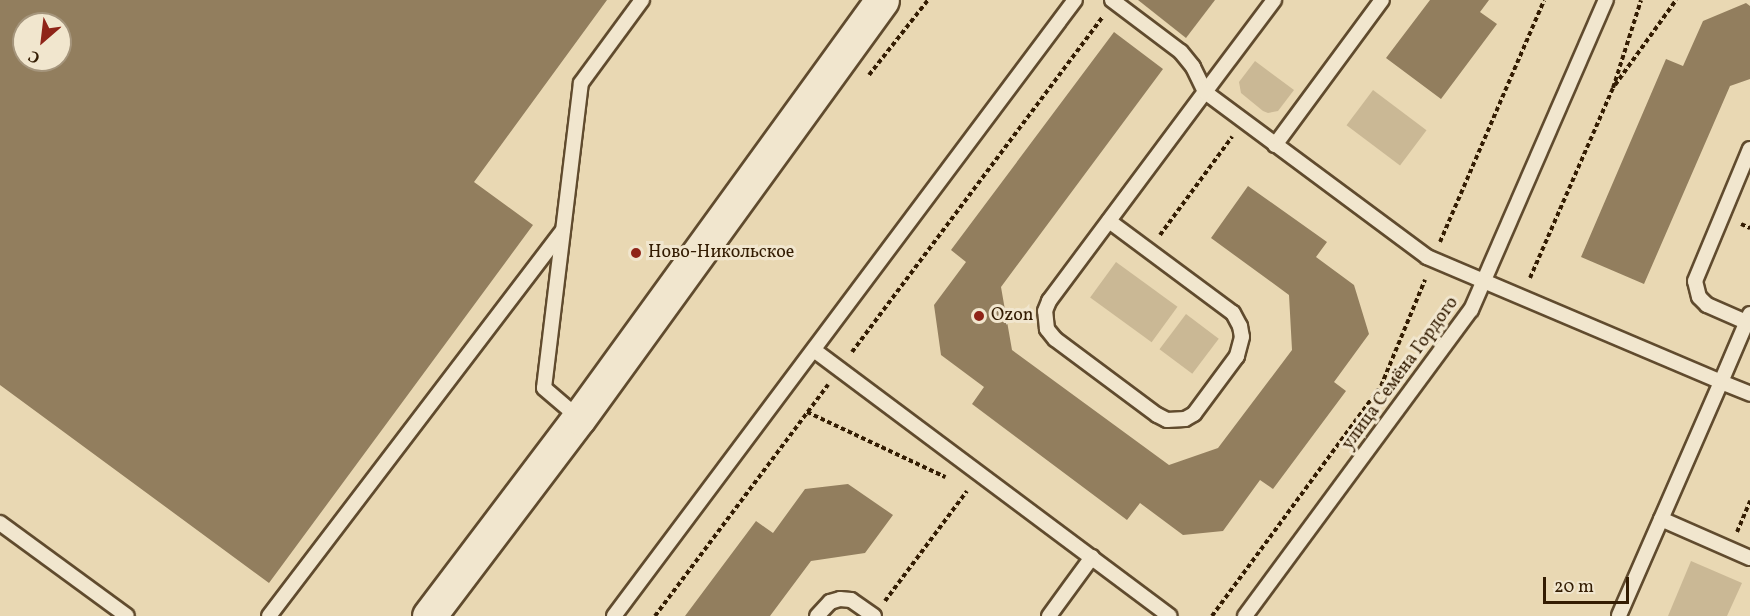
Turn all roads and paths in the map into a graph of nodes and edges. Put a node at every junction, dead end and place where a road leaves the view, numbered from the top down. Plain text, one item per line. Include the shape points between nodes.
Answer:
1 (642, 0) edge
2 (882, 0) edge
3 (1075, 0) edge
4 (1274, 0) edge
5 (1382, 0) edge
6 (1544, 0) edge
7 (1606, 0) edge
8 (1641, 0) edge
9 (1676, 0) edge
10 (1113, 1) edge
11 (1613, 88) junction
12 (1205, 92) junction
13 (1244, 122) junction
14 (1275, 144) junction
15 (1750, 149) edge
16 (1109, 221) junction
17 (563, 230) junction
18 (1148, 250) junction
19 (1433, 260) junction
20 (1485, 281) junction
21 (1523, 295) junction
22 (1748, 318) edge
23 (814, 350) junction
24 (840, 369) junction
25 (1721, 382) junction
26 (1750, 394) edge
27 (807, 412) junction
28 (579, 418) junction
29 (947, 478) dead end
30 (958, 483) dead end
31 (1750, 501) edge
32 (1661, 519) junction
33 (0, 523) edge
34 (1729, 549) junction
35 (1092, 557) junction
36 (1750, 558) edge
37 (127, 616) edge
38 (269, 616) edge
39 (429, 616) edge
40 (614, 616) edge
41 (655, 616) edge
42 (817, 616) edge
43 (874, 616) edge
44 (1049, 616) edge
45 (1170, 616) edge
46 (1212, 616) edge
47 (1245, 616) edge
48 (1619, 616) edge

1 - 17 lane via 581,82
2 - 28 street
3 - 23 lane
4 - 12 lane
5 - 14 lane
6 - 19 path
7 - 20 lane, улица Семёна Гордого
8 - 11 path
9 - 11 path
10 - 12 lane via 1181,52
10 - 24 path
11 - 21 path
12 - 13 lane
12 - 16 lane
13 - 14 lane
13 - 18 path
14 - 19 lane
15 - 22 lane via 1695,281 1699,297 1707,305
16 - 18 lane
16 - 18 lane via 1049,301 1045,311 1047,329 1157,415 1176,421 1194,414 1238,356 1242,337 1233,313
17 - 28 lane via 544,388
17 - 38 lane
19 - 20 lane
19 - 46 path via 1381,386
20 - 21 lane
20 - 47 lane, улица Семёна Гордого via 1456,333
21 - 25 lane
22 - 25 lane
23 - 24 lane
23 - 40 lane
24 - 27 path
24 - 35 lane
25 - 26 lane
25 - 32 lane
27 - 29 path
27 - 41 path
28 - 39 street
30 - 43 path via 969,488
31 - 34 path
32 - 34 lane
32 - 48 lane
33 - 37 lane
34 - 36 lane
35 - 44 lane
35 - 45 lane
42 - 43 lane via 830,602 840,599 851,600

